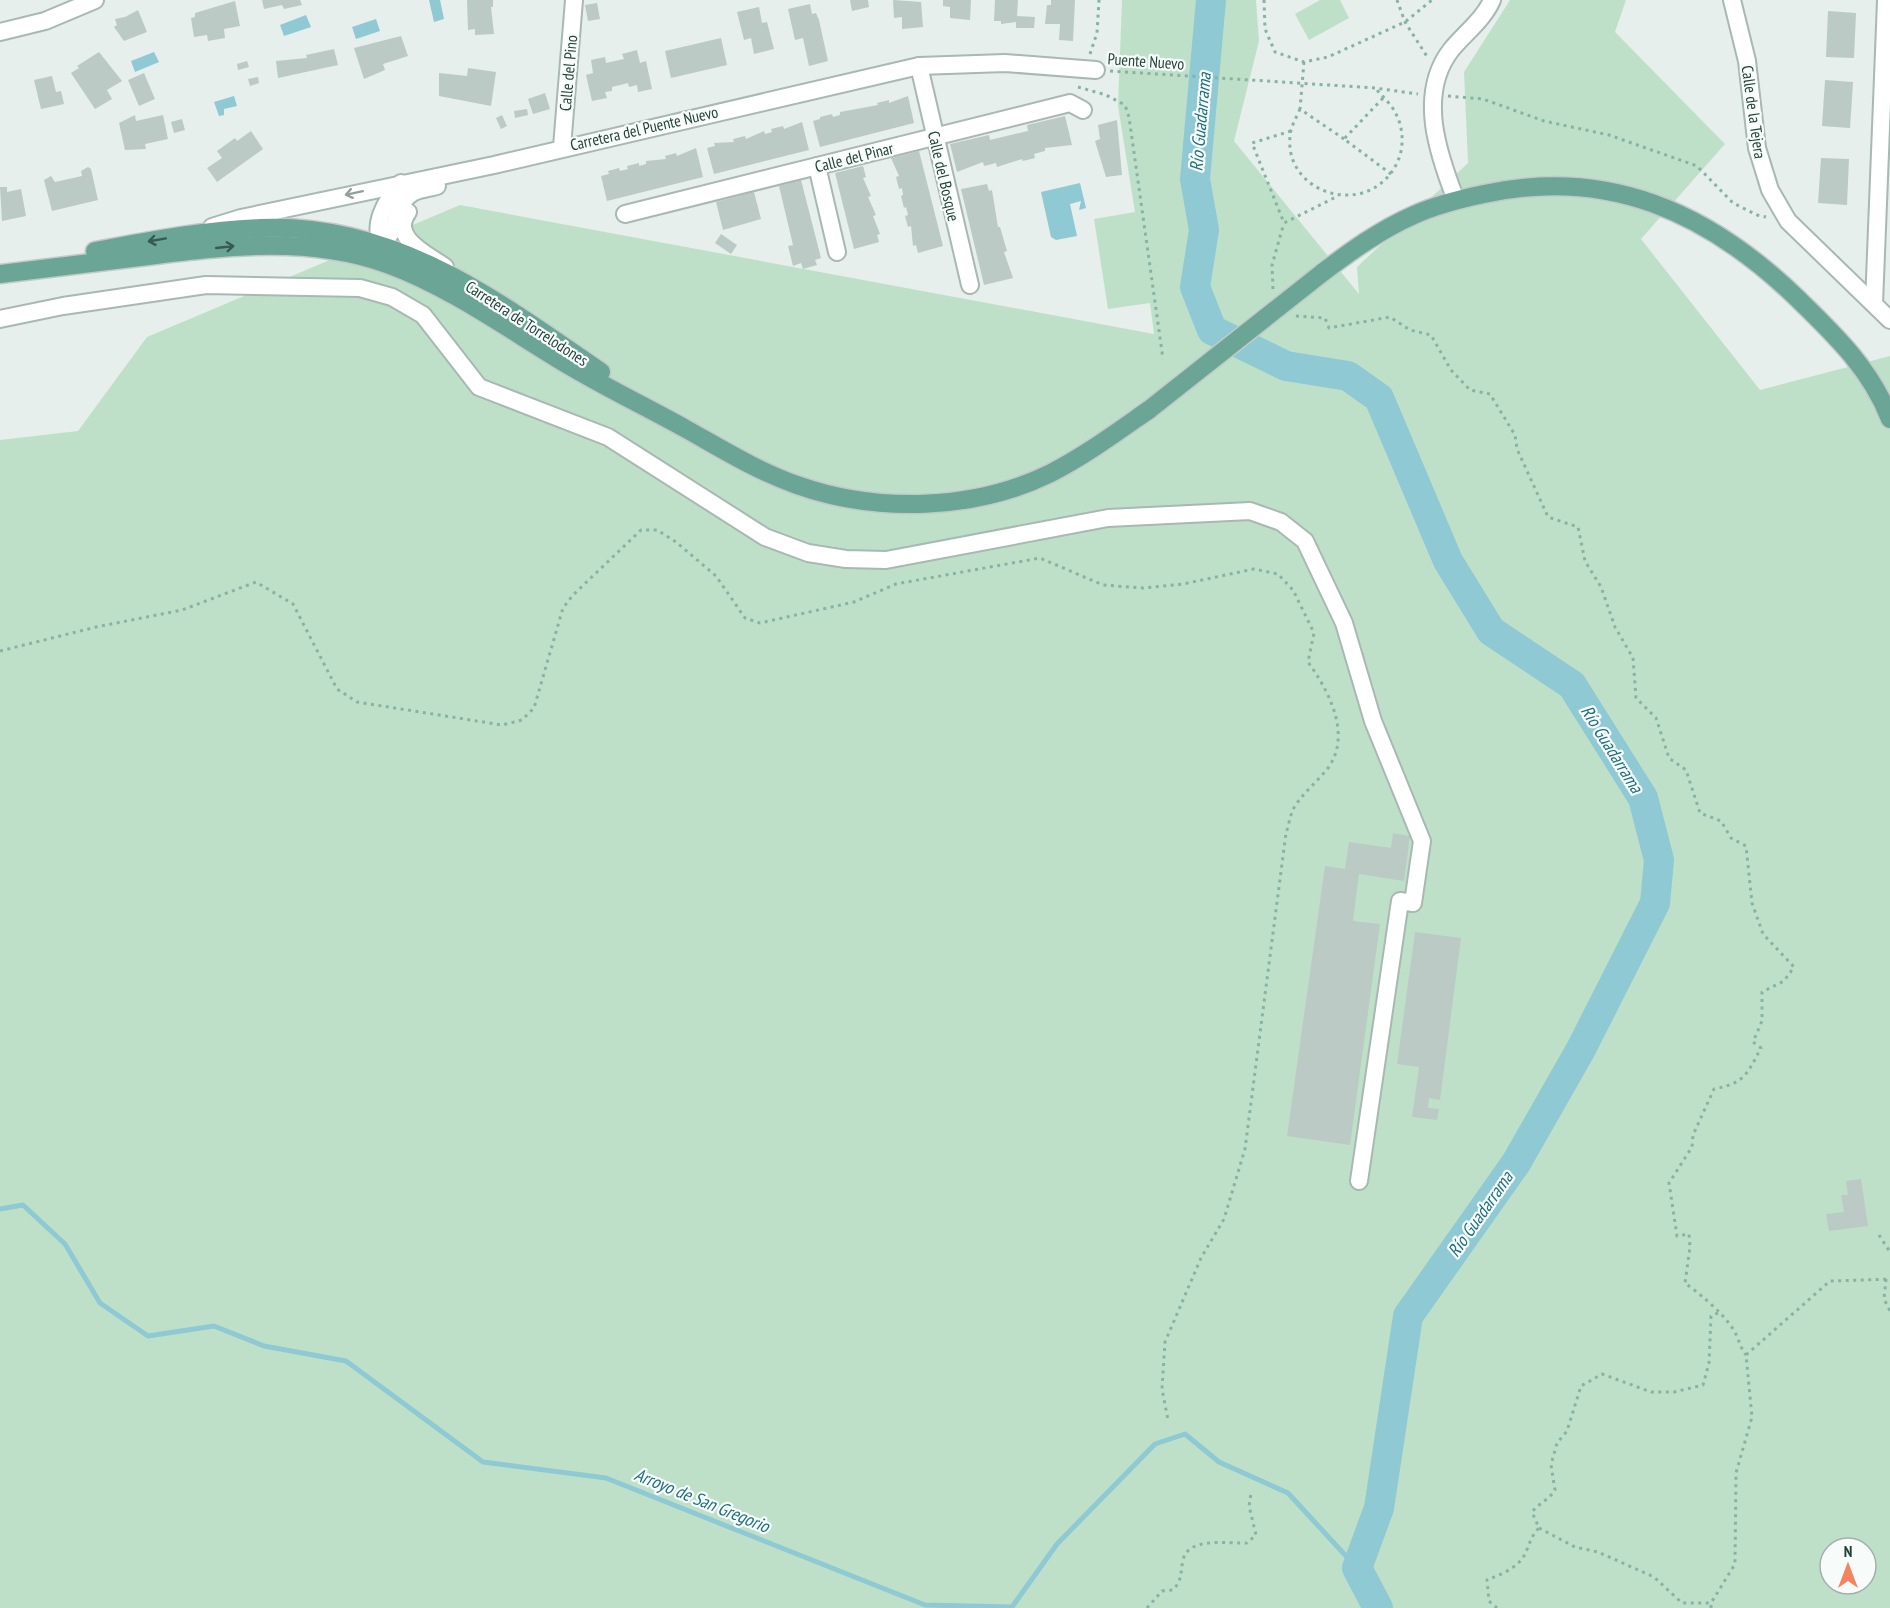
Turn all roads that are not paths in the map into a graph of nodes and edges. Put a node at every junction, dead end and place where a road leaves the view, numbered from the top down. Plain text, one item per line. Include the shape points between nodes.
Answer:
1 (95, 0) edge
2 (574, 0) edge
3 (1492, 0) edge
4 (1732, 0) edge
5 (1886, 1) edge
6 (0, 32) edge
7 (919, 66) junction
8 (1089, 69) road end
9 (1083, 110) dead end
10 (935, 137) junction
11 (562, 147) junction
12 (494, 165) junction
13 (817, 166) junction
14 (401, 183) junction
15 (437, 186) junction
16 (1456, 200) junction
17 (625, 214) dead end
18 (197, 232) junction
19 (260, 244) junction
20 (381, 244) junction
21 (837, 252) dead end
22 (0, 273) edge
23 (970, 285) dead end
24 (481, 290) junction
25 (454, 296) junction
26 (1874, 304) junction
27 (0, 319) edge
28 (1890, 320) edge
29 (1890, 419) edge
30 (687, 430) junction
31 (1359, 1181) dead end

1 - 6 street via 45,21
2 - 11 street, Calle del Pino
3 - 16 street via 1437,72 1434,95 1438,151
4 - 26 street, Calle de la Tejera via 1747,61 1757,148 1770,190 1788,221
5 - 26 street
7 - 8 street, Carretera del Puente Nuevo via 1005,63
7 - 10 street, Calle del Bosque
7 - 11 street, Carretera del Puente Nuevo
9 - 10 street, Calle del Pinar via 1070,103
10 - 13 street, Calle del Pinar
10 - 23 street, Calle del Bosque
11 - 12 street, Carretera del Puente Nuevo
12 - 14 street, Carretera del Puente Nuevo
12 - 15 street
13 - 17 street, Calle del Pinar
13 - 21 street
14 -> 18 street, Carretera del Puente Nuevo via 241,218
14 - 20 street via 390,195 380,217
15 - 20 street via 413,192 402,204 392,233
15 - 24 street via 420,197 405,217 404,232 410,243
16 - 29 main road via 1518,188 1590,188 1655,204 1693,220 1761,264 1819,319 1863,368
16 - 30 main road, Carretera de Torrelodones, bridge via 1379,232 1150,409 1083,455 1032,481 973,498 869,502 836,497 767,473
18 - 20 main road, Carretera de Torrelodones via 263,228 327,233
18 -> 22 main road, Carretera de Torrelodones via 43,260
19 - 20 street via 294,237 360,246
22 -> 19 main road, Carretera de Torrelodones
19 - 25 main road, Carretera de Torrelodones via 347,253 388,264
20 - 24 main road, Carretera de Torrelodones
20 - 25 street via 387,253 436,279
24 - 30 main road, Carretera de Torrelodones
25 - 30 main road, Carretera de Torrelodones via 566,364
26 - 28 street, Calle de la Tejera
27 - 31 street via 206,285 360,288 392,297 423,315 479,387 608,437 765,537 808,553 886,560 1108,518 1250,511 1281,522 1305,541 1344,623 1373,721 1422,841 1413,903 1400,901

